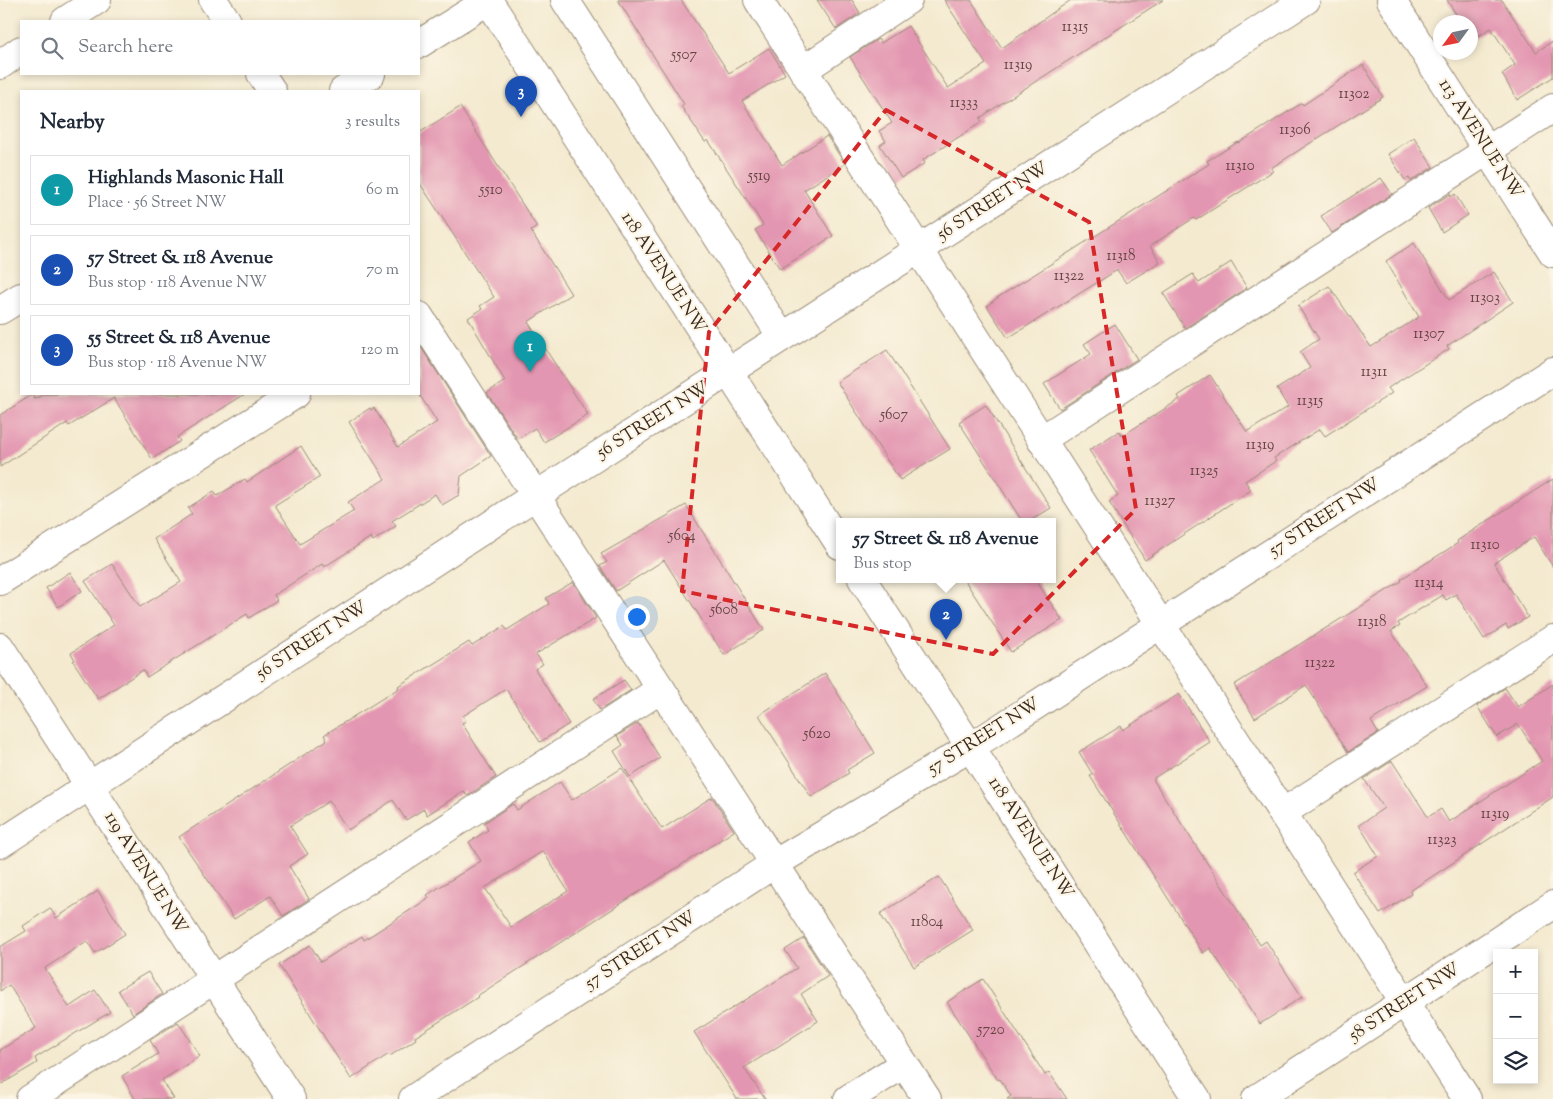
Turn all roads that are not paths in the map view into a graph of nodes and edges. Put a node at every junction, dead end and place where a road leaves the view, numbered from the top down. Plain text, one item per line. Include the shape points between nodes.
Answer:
1 (97, 0) edge
2 (213, 0) edge
3 (489, 0) edge
4 (565, 0) edge
5 (758, 0) edge
6 (908, 0) edge
7 (1306, 0) edge
8 (1391, 0) edge
9 (67, 20) edge
10 (225, 20) edge
11 (420, 43) edge
12 (20, 51) edge
13 (0, 64) edge
14 (803, 70) junction
15 (262, 75) edge
16 (369, 75) edge
17 (271, 90) edge
18 (345, 90) edge
19 (1553, 108) edge
20 (1488, 150) junction
21 (919, 249) junction
22 (1553, 253) edge
23 (20, 298) edge
24 (0, 310) edge
25 (420, 318) edge
26 (782, 337) junction
27 (1553, 370) edge
28 (728, 373) junction
29 (294, 395) edge
30 (1042, 440) junction
31 (535, 496) junction
32 (836, 538) edge
33 (0, 581) edge
34 (865, 583) edge
35 (1161, 624) junction
36 (1553, 639) edge
37 (0, 647) edge
38 (660, 689) junction
39 (971, 747) junction
40 (90, 785) junction
41 (1282, 813) junction
42 (0, 844) edge
43 (774, 864) junction
44 (1553, 905) edge
45 (214, 982) junction
46 (1405, 1003) junction
47 (904, 1064) junction
48 (30, 1099) edge
49 (291, 1099) edge
50 (413, 1099) edge
51 (848, 1099) edge
52 (927, 1099) edge
53 (1197, 1099) edge
54 (1256, 1099) edge
55 (1467, 1099) edge

1 - 9 street
2 - 10 street
3 - 11 street
3 - 28 street, 118 AVENUE NW
4 - 26 street
5 - 14 street
6 - 14 street
7 - 21 street, 56 STREET NW
8 - 20 street, 113 AVENUE NW
12 - 13 street
14 - 21 street
15 - 17 street
16 - 18 street
19 - 20 street
20 - 22 street, 113 AVENUE NW
20 - 30 street
21 - 26 street, 56 STREET NW
21 - 30 street
23 - 24 street
25 - 31 street
26 - 28 street, 56 STREET NW
27 - 35 street, 57 STREET NW
28 - 31 street, 56 STREET NW
28 - 32 street, 118 AVENUE NW
29 - 33 street
30 - 35 street
31 - 38 street
31 - 40 street, 56 STREET NW
34 - 39 street, 118 AVENUE NW
35 - 39 street, 57 STREET NW
35 - 41 street
36 - 41 street
37 - 40 street, 119 AVENUE NW
38 - 43 street
38 - 45 street
39 - 43 street, 57 STREET NW
39 - 53 street, 118 AVENUE NW
40 - 42 street, 56 STREET NW
40 - 45 street, 119 AVENUE NW
41 - 46 street
43 - 47 street
43 - 50 street, 57 STREET NW
44 - 46 street, 58 STREET NW
45 - 48 street
45 - 49 street, 119 AVENUE NW
46 - 54 street, 58 STREET NW
46 - 55 street
47 - 51 street
47 - 52 street

